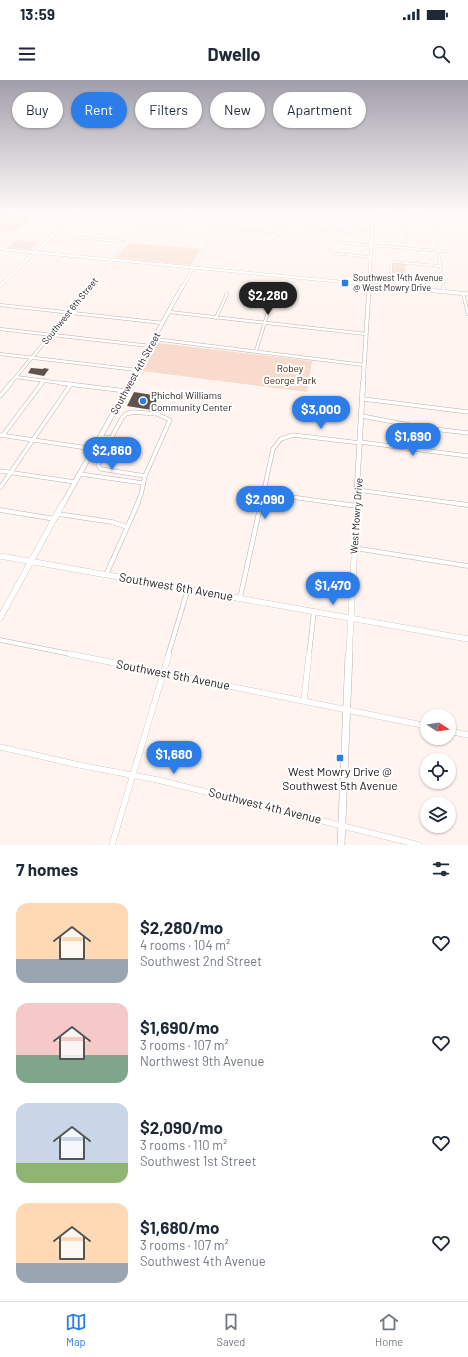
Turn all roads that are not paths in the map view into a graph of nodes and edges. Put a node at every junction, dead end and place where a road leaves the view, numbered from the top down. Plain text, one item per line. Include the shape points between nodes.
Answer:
1 (39, 248) edge
2 (122, 248) edge
3 (204, 248) edge
4 (332, 248) edge
5 (371, 248) edge
6 (402, 248) edge
7 (406, 248) joint
8 (438, 248) edge
9 (0, 249) edge
10 (439, 251) junction
11 (452, 252) dead end
12 (34, 253) junction
13 (370, 257) junction
14 (112, 260) junction
15 (440, 266) junction
16 (193, 268) junction
17 (443, 281) junction
18 (0, 284) edge
19 (368, 284) junction
20 (444, 291) junction
21 (464, 293) junction
22 (228, 294) dead end
23 (468, 294) edge
24 (272, 299) dead end
25 (0, 305) edge
26 (169, 312) junction
27 (69, 313) junction
28 (468, 314) edge
29 (216, 318) junction
30 (163, 323) junction
31 (265, 323) junction
32 (0, 329) edge
33 (51, 334) junction
34 (366, 334) junction
35 (154, 339) junction
36 (150, 346) junction
37 (256, 351) junction
38 (0, 354) edge
39 (32, 358) junction
40 (364, 365) junction
41 (137, 370) junction
42 (16, 377) junction
43 (44, 380) junction
44 (71, 384) junction
45 (126, 391) junction
46 (0, 396) edge
47 (363, 399) junction
48 (468, 412) edge
49 (362, 416) junction
50 (468, 433) edge
51 (2, 435) edge
52 (100, 436) junction
53 (111, 438) junction
54 (33, 439) junction
55 (360, 442) junction
56 (94, 449) junction
57 (468, 456) edge
58 (0, 471) edge
59 (10, 472) junction
60 (80, 474) junction
61 (145, 476) junction
62 (75, 482) junction
63 (143, 483) junction
64 (0, 488) edge
65 (358, 490) junction
66 (263, 493) junction
67 (468, 505) edge
68 (357, 506) junction
69 (0, 510) edge
70 (58, 514) junction
71 (55, 519) junction
72 (127, 527) junction
73 (354, 548) junction
74 (0, 556) edge
75 (31, 562) junction
76 (468, 566) edge
77 (106, 575) junction
78 (188, 589) junction
79 (240, 598) junction
80 (314, 612) junction
81 (0, 618) edge
82 (351, 618) junction
83 (468, 639) edge
84 (0, 640) edge
85 (163, 674) junction
86 (304, 702) junction
87 (347, 710) junction
88 (420, 725) edge
89 (456, 732) edge
90 (468, 735) edge
91 (0, 747) edge
92 (132, 776) junction
93 (342, 827) junction
94 (112, 845) edge
95 (341, 845) edge
96 (419, 845) edge

1 - 12 street
2 - 14 street, Southwest 6th Street
3 - 16 street, Southwest 4th Street
4 - 13 street via 331,253
5 - 13 street, West Mowry Drive
6 - 7 street
7 - 10 street
8 - 10 street
9 - 12 street
10 - 11 street
10 - 15 street
12 - 14 street
12 - 18 street
13 - 19 street, West Mowry Drive
14 - 16 street
14 - 27 street, Southwest 6th Street
15 - 17 street
15 - 17 street via 394,262 391,263 391,274 397,277
16 - 19 street
16 - 26 street, Southwest 4th Street
17 - 20 street
19 - 20 street
19 - 34 street, West Mowry Drive
20 - 21 street
21 - 23 street
21 - 28 street
22 - 29 street
24 - 31 street
25 - 27 street
26 - 29 street
26 - 30 street, Southwest 4th Street
27 - 30 street
27 - 33 street, Southwest 6th Street
29 - 31 street
30 - 35 street, Southwest 4th Street
31 - 34 street
31 - 37 street
32 - 33 street
33 - 36 street
33 - 39 street, Southwest 6th Street
34 - 40 street, West Mowry Drive
35 - 36 street, Southwest 4th Street
35 - 37 street
36 - 41 street, Southwest 4th Street
37 - 40 street
38 - 39 street
39 - 41 street
39 - 42 street, Southwest 6th Street
40 - 47 street, West Mowry Drive
41 - 45 street, Southwest 4th Street
42 - 43 street
42 - 46 street, Southwest 6th Street
43 - 44 street
43 - 51 street
44 - 45 street
44 - 54 street
45 - 52 street, Southwest 4th Street
47 - 48 street
47 - 49 street, West Mowry Drive
49 - 50 street
49 - 55 street, West Mowry Drive
51 - 54 street
52 - 53 street
52 - 56 street, Southwest 4th Street
53 - 61 street via 99,461 101,469
53 - 61 street via 126,414 133,412 161,415 170,420
54 - 56 street
54 - 59 street
55 - 57 street
55 - 65 street, West Mowry Drive
55 - 66 street via 293,435 283,437 273,449
56 - 60 street, Southwest 4th Street
58 - 59 street
59 - 62 street
59 - 64 street
60 - 62 street, Southwest 4th Street
60 - 63 street
61 - 63 street
62 - 70 street, Southwest 4th Street
63 - 72 street
65 - 67 street
65 - 68 street, West Mowry Drive
66 - 68 street
66 - 79 street
68 - 73 street, West Mowry Drive
69 - 71 street
70 - 71 street, Southwest 4th Street
70 - 72 street via 112,522
71 - 75 street, Southwest 4th Street
72 - 77 street
73 - 76 street
73 - 82 street, West Mowry Drive
74 - 75 street, Southwest 6th Avenue
75 - 77 street, Southwest 6th Avenue
75 - 81 street, Southwest 4th Street
77 - 78 street, Southwest 6th Avenue
78 - 79 street, Southwest 6th Avenue
78 - 85 street
79 - 80 street, Southwest 6th Avenue
80 - 82 street, Southwest 6th Avenue
80 - 86 street
82 - 83 street, Southwest 6th Avenue
82 - 87 street, West Mowry Drive
84 - 85 street, Southwest 5th Avenue
85 - 86 street, Southwest 5th Avenue
85 - 92 street
86 - 87 street, Southwest 5th Avenue
87 - 88 street, Southwest 5th Avenue
87 - 93 street, West Mowry Drive
89 - 90 street
91 - 92 street, Southwest 4th Avenue
92 - 93 street, Southwest 4th Avenue via 317,818
92 - 94 street
93 - 95 street, West Mowry Drive
93 - 96 street, Southwest 4th Avenue

